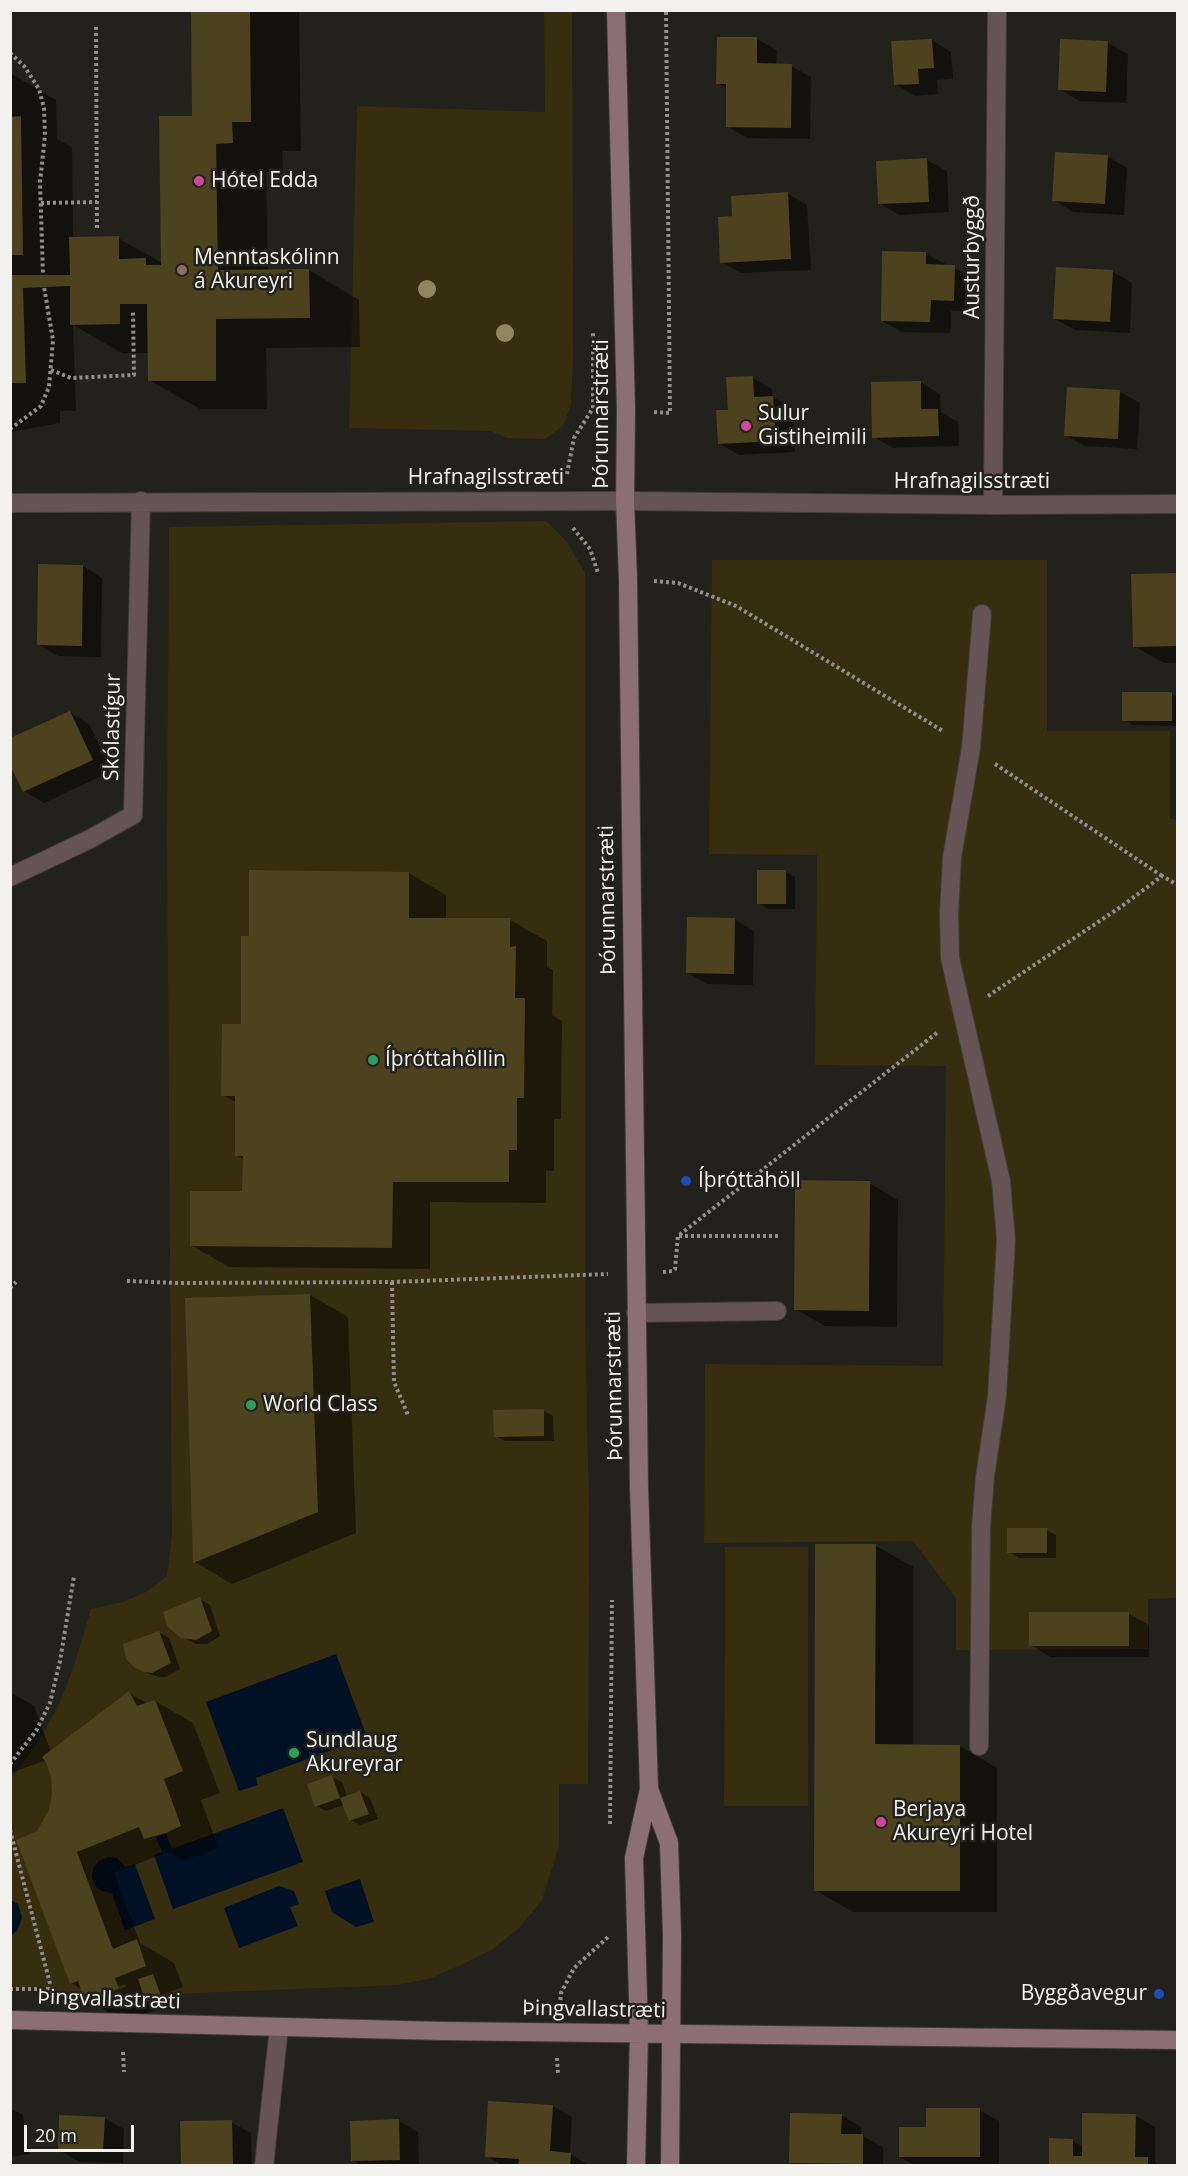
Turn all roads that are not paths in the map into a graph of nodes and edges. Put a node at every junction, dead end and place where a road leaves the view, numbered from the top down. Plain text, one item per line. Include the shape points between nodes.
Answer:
1 (616, 10) edge
2 (997, 10) edge
3 (141, 501) junction
4 (625, 501) junction
5 (10, 503) edge
6 (1178, 504) edge
7 (993, 505) junction
8 (982, 614) dead end
9 (10, 877) edge
10 (777, 1311) dead end
11 (636, 1313) junction
12 (979, 1746) dead end
13 (649, 1789) junction
14 (10, 2020) edge
15 (279, 2027) junction
16 (639, 2033) junction
17 (672, 2033) junction
18 (1178, 2040) edge
19 (264, 2166) edge
20 (636, 2166) edge
21 (670, 2166) edge

1 - 4 street, Þórunnarstræti
2 - 7 street, Austurbyggð
3 - 4 street, Hrafnagilsstræti
3 - 5 street, Hrafnagilsstræti
3 - 9 street, Skólastígur via 133,815
4 - 7 street, Hrafnagilsstræti
4 - 11 street, Þórunnarstræti
6 - 7 street, Hrafnagilsstræti
8 - 12 street via 971,748 952,857 949,914 950,958 1001,1181 1006,1240 997,1395 981,1527
10 - 11 street
11 - 13 street, Þórunnarstræti
13 - 16 street, Þórunnarstræti via 634,1858
13 - 17 street, Þórunnarstræti via 669,1843
14 - 15 street, Þingvallastræti
15 - 16 street, Þingvallastræti
15 - 19 street
16 - 17 street, Þingvallastræti
16 - 20 street, Þórunnarstræti
17 - 18 street, Þingvallastræti
17 - 21 street, Þórunnarstræti

